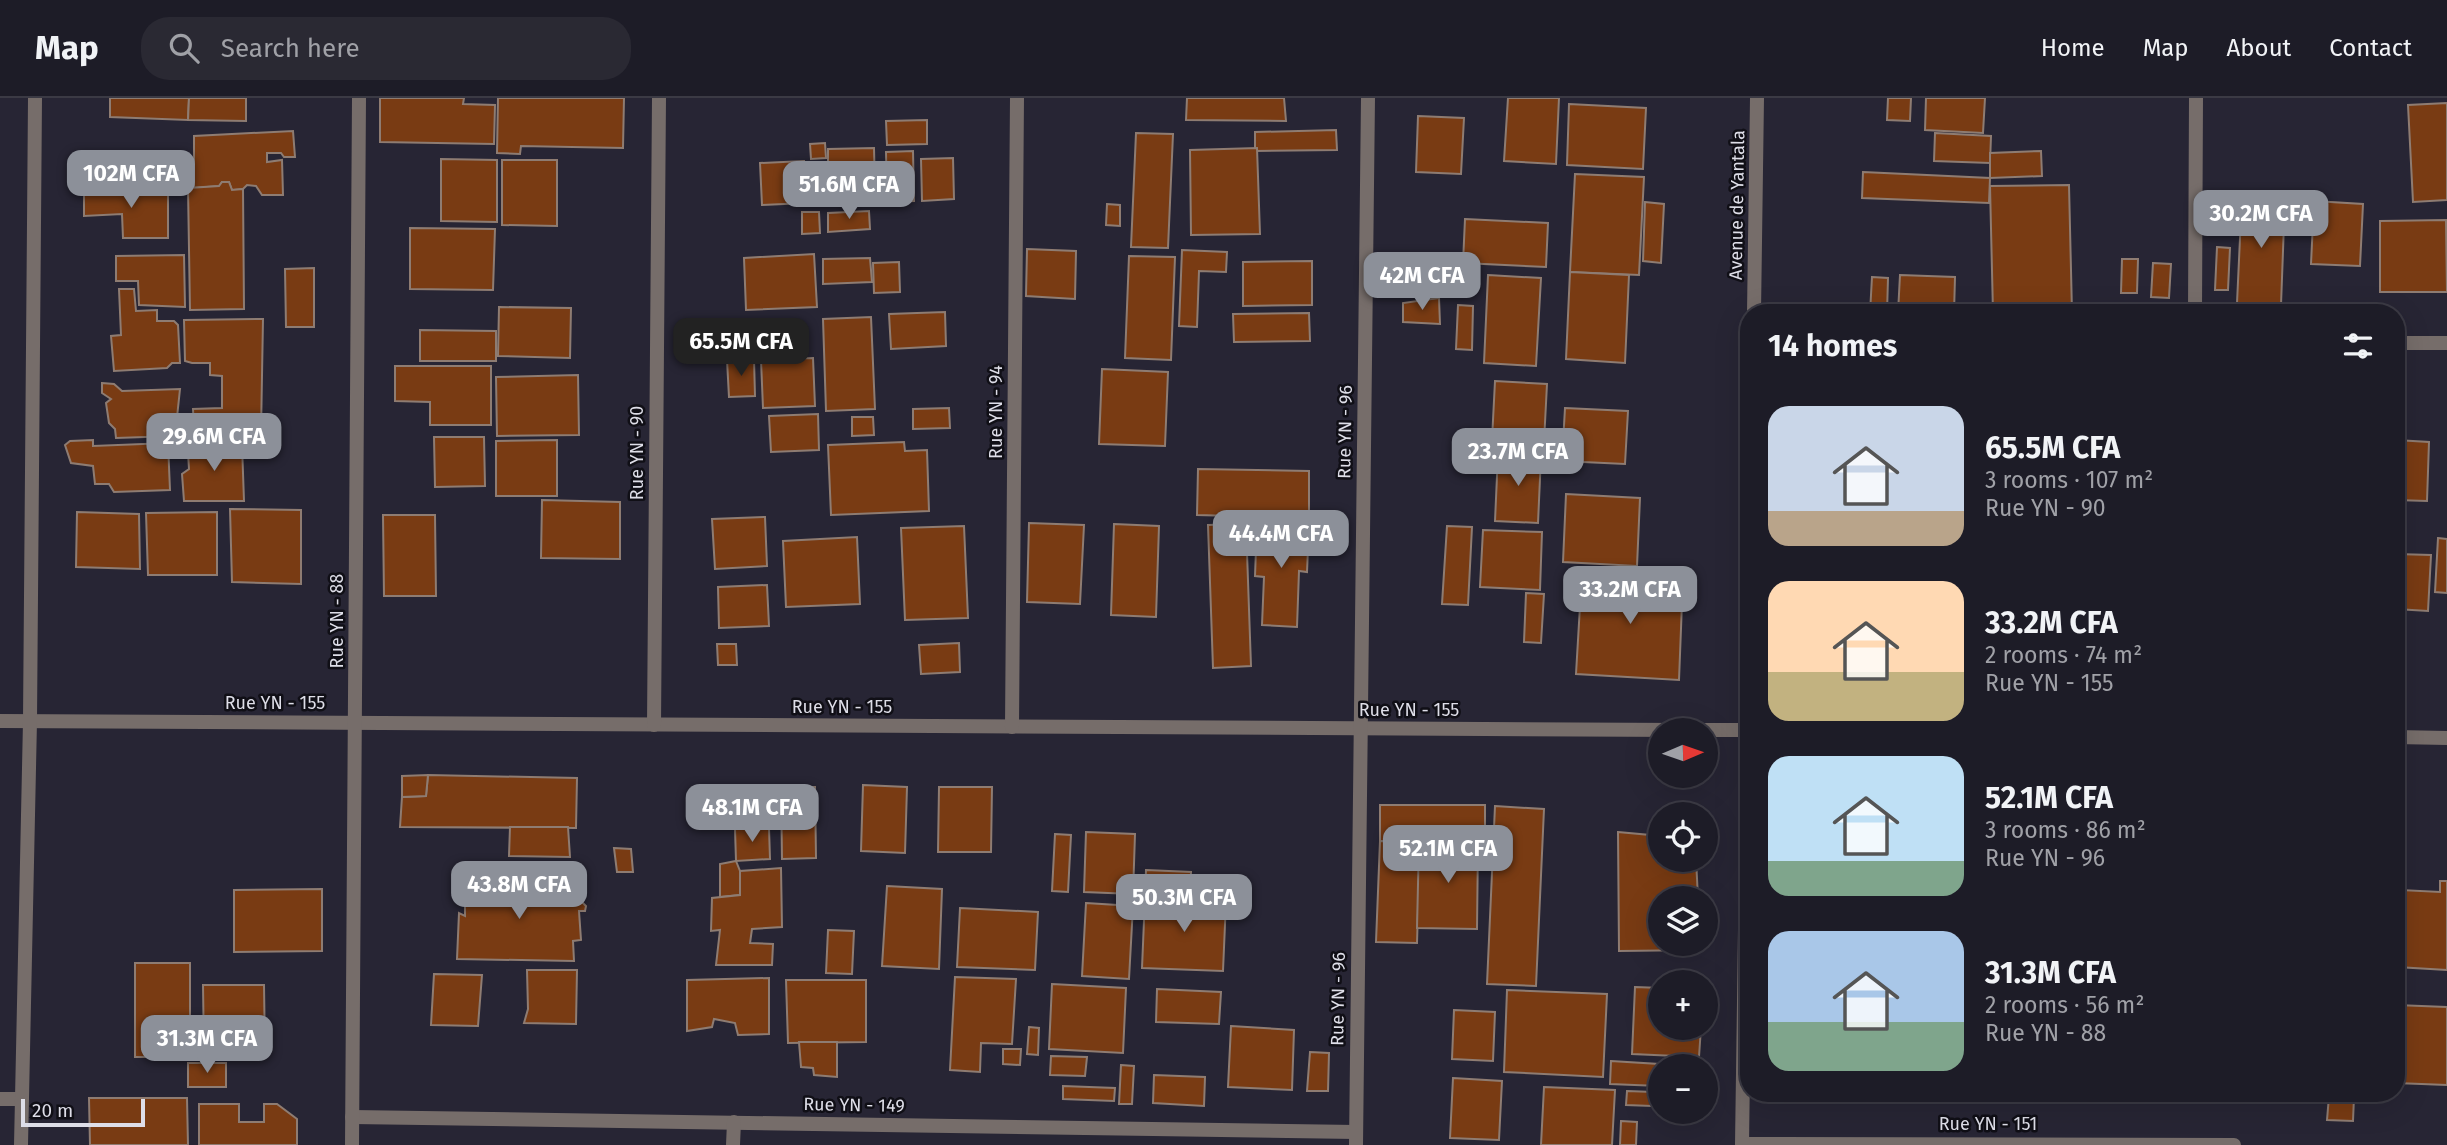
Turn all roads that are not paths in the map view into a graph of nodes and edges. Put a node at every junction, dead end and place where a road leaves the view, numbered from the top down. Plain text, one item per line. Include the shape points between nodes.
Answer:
1 (35, 98) edge
2 (359, 98) edge
3 (659, 98) edge
4 (1017, 98) edge
5 (1368, 98) edge
6 (1757, 98) edge
7 (2196, 98) edge
8 (1754, 304) edge
9 (2195, 304) edge
10 (2405, 343) edge
11 (2447, 343) edge
12 (0, 721) edge
13 (30, 721) junction
14 (355, 723) junction
15 (654, 725) junction
16 (1012, 727) junction
17 (1360, 729) junction
18 (1648, 730) edge
19 (1718, 730) edge
20 (1740, 730) edge
21 (2405, 737) edge
22 (2447, 738) edge
23 (0, 1099) edge
24 (22, 1099) junction
25 (1743, 1102) edge
26 (352, 1117) junction
27 (734, 1122) junction
28 (1356, 1138) edge
29 (1742, 1144) edge
30 (2165, 1144) edge
31 (21, 1145) edge
32 (352, 1145) edge
33 (733, 1145) edge
34 (2234, 1145) edge

1 - 13 street
2 - 14 street, Rue YN - 88
3 - 15 street, Rue YN - 90
4 - 16 street, Rue YN - 94
5 - 17 street, Rue YN - 96
6 - 8 street, Avenue de Yantala
7 - 9 street
10 - 11 street
12 - 13 street, Rue YN - 155
13 - 14 street, Rue YN - 155
13 - 24 street
14 - 15 street, Rue YN - 155
14 - 26 street, Rue YN - 88
15 - 16 street, Rue YN - 155
16 - 17 street, Rue YN - 155
17 - 18 street, Rue YN - 155
17 - 28 street, Rue YN - 96
19 - 20 street
21 - 22 street
23 - 24 street
24 - 31 street
25 - 29 street
26 - 27 street, Rue YN - 149
26 - 32 street, Rue YN - 88
27 - 28 street, Rue YN - 149
27 - 33 street
29 - 30 street, Rue YN - 151
30 - 34 street, Rue YN - 151

